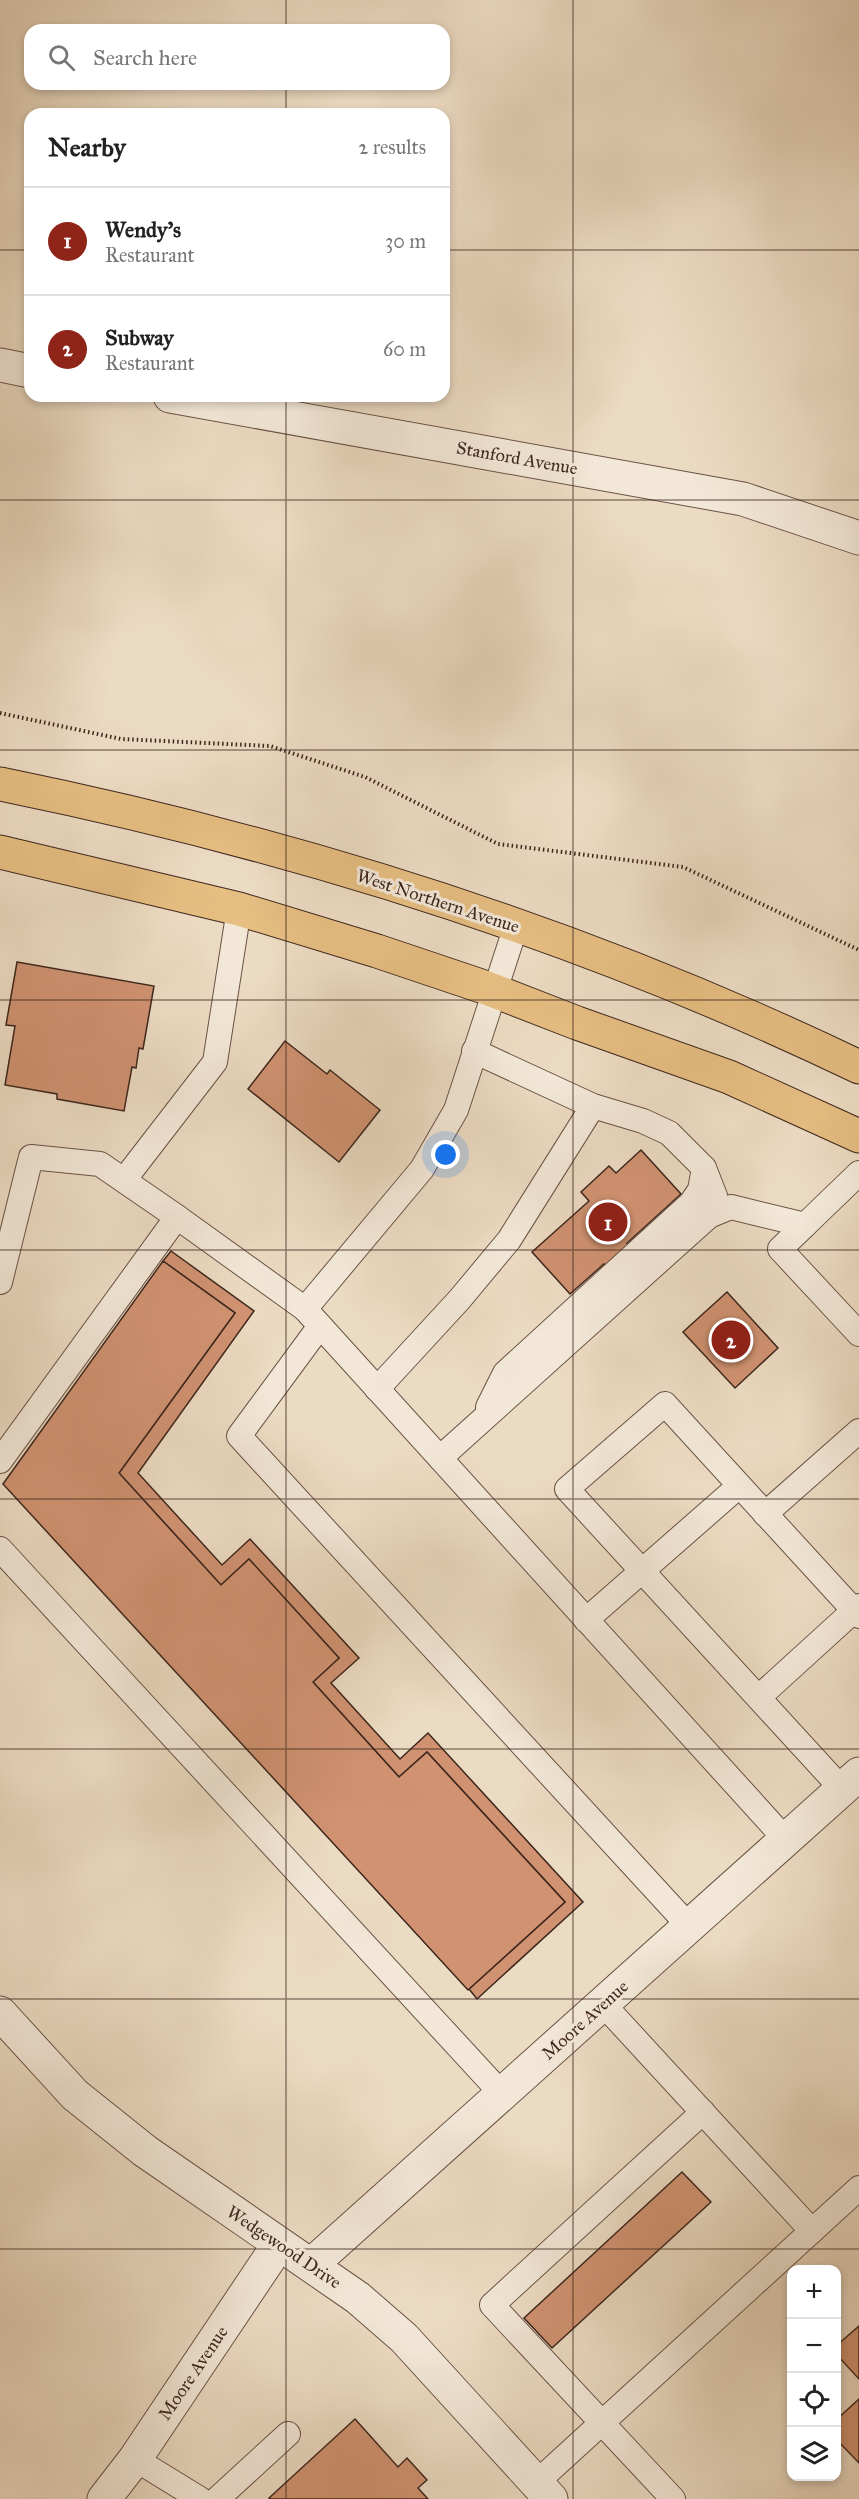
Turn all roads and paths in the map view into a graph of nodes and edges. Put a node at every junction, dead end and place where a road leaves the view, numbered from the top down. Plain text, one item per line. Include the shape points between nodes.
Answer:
1 (0, 365) edge
2 (24, 370) edge
3 (203, 402) edge
4 (859, 538) edge
5 (0, 713) edge
6 (0, 784) edge
7 (0, 852) edge
8 (239, 909) junction
9 (516, 926) junction
10 (859, 950) edge
11 (494, 991) junction
12 (474, 1051) junction
13 (859, 1067) edge
14 (593, 1106) junction
15 (859, 1136) edge
16 (704, 1168) junction
17 (859, 1173) edge
18 (124, 1180) junction
19 (709, 1216) junction
20 (177, 1217) junction
21 (805, 1225) junction
22 (0, 1282) edge
23 (312, 1317) junction
24 (859, 1334) edge
25 (377, 1389) junction
26 (482, 1420) junction
27 (859, 1431) edge
28 (440, 1458) junction
29 (0, 1461) edge
30 (739, 1486) junction
31 (765, 1514) junction
32 (0, 1549) edge
33 (643, 1571) junction
34 (857, 1611) edge
35 (586, 1620) junction
36 (759, 1697) junction
37 (850, 1781) edge
38 (786, 1840) junction
39 (689, 1926) junction
40 (603, 2004) junction
41 (0, 2013) edge
42 (502, 2094) junction
43 (703, 2112) junction
44 (859, 2188) edge
45 (812, 2231) junction
46 (279, 2244) junction
47 (311, 2265) junction
48 (602, 2422) junction
49 (288, 2434) dead end
50 (135, 2458) junction
51 (544, 2491) edge
52 (104, 2499) edge
53 (200, 2499) edge
54 (217, 2499) edge
55 (673, 2499) edge

1 - 2 street
3 - 4 street, Stanford Avenue via 743,499
5 - 10 path via 121,739 270,746 365,777 498,844 683,867
6 - 9 main road, West Northern Avenue via 245,841
7 - 8 main road
8 - 11 main road
8 - 18 lane via 215,1062
9 - 11 lane
9 - 13 main road, West Northern Avenue via 766,1022
11 - 12 lane
11 - 15 main road via 729,1077
12 - 14 lane
12 - 23 lane via 456,1110 422,1169
14 - 16 lane via 669,1133
14 - 25 lane via 509,1240
16 - 19 lane via 715,1196
16 - 26 lane via 700,1190 691,1203 506,1373
17 - 21 lane
18 - 20 lane
18 - 22 lane via 100,1164 31,1157
19 - 21 lane via 731,1207
19 - 26 lane
20 - 23 lane
20 - 29 lane
21 - 24 lane via 780,1249
23 - 25 lane
23 - 39 lane via 239,1436
25 - 28 lane
26 - 28 lane
27 - 31 lane
28 - 35 lane
30 - 31 lane
30 - 33 lane
30 - 33 lane via 665,1404 567,1489
31 - 34 lane
32 - 42 lane
33 - 35 lane
33 - 36 lane
34 - 36 lane
35 - 38 lane
36 - 37 lane
37 - 38 street, Moore Avenue
38 - 39 street, Moore Avenue
39 - 40 street, Moore Avenue
40 - 42 street, Moore Avenue
40 - 43 lane
41 - 46 street, Wedgewood Drive via 75,2096 145,2151
42 - 47 street, Moore Avenue
43 - 45 lane
43 - 48 lane via 492,2305
44 - 45 lane
45 - 48 lane
46 - 47 street, Wedgewood Drive
46 - 50 street, Moore Avenue
47 - 51 street, Wedgewood Drive via 358,2298 404,2338
48 - 51 lane
48 - 55 lane
49 - 54 lane
50 - 52 street, Moore Avenue
50 - 53 lane

